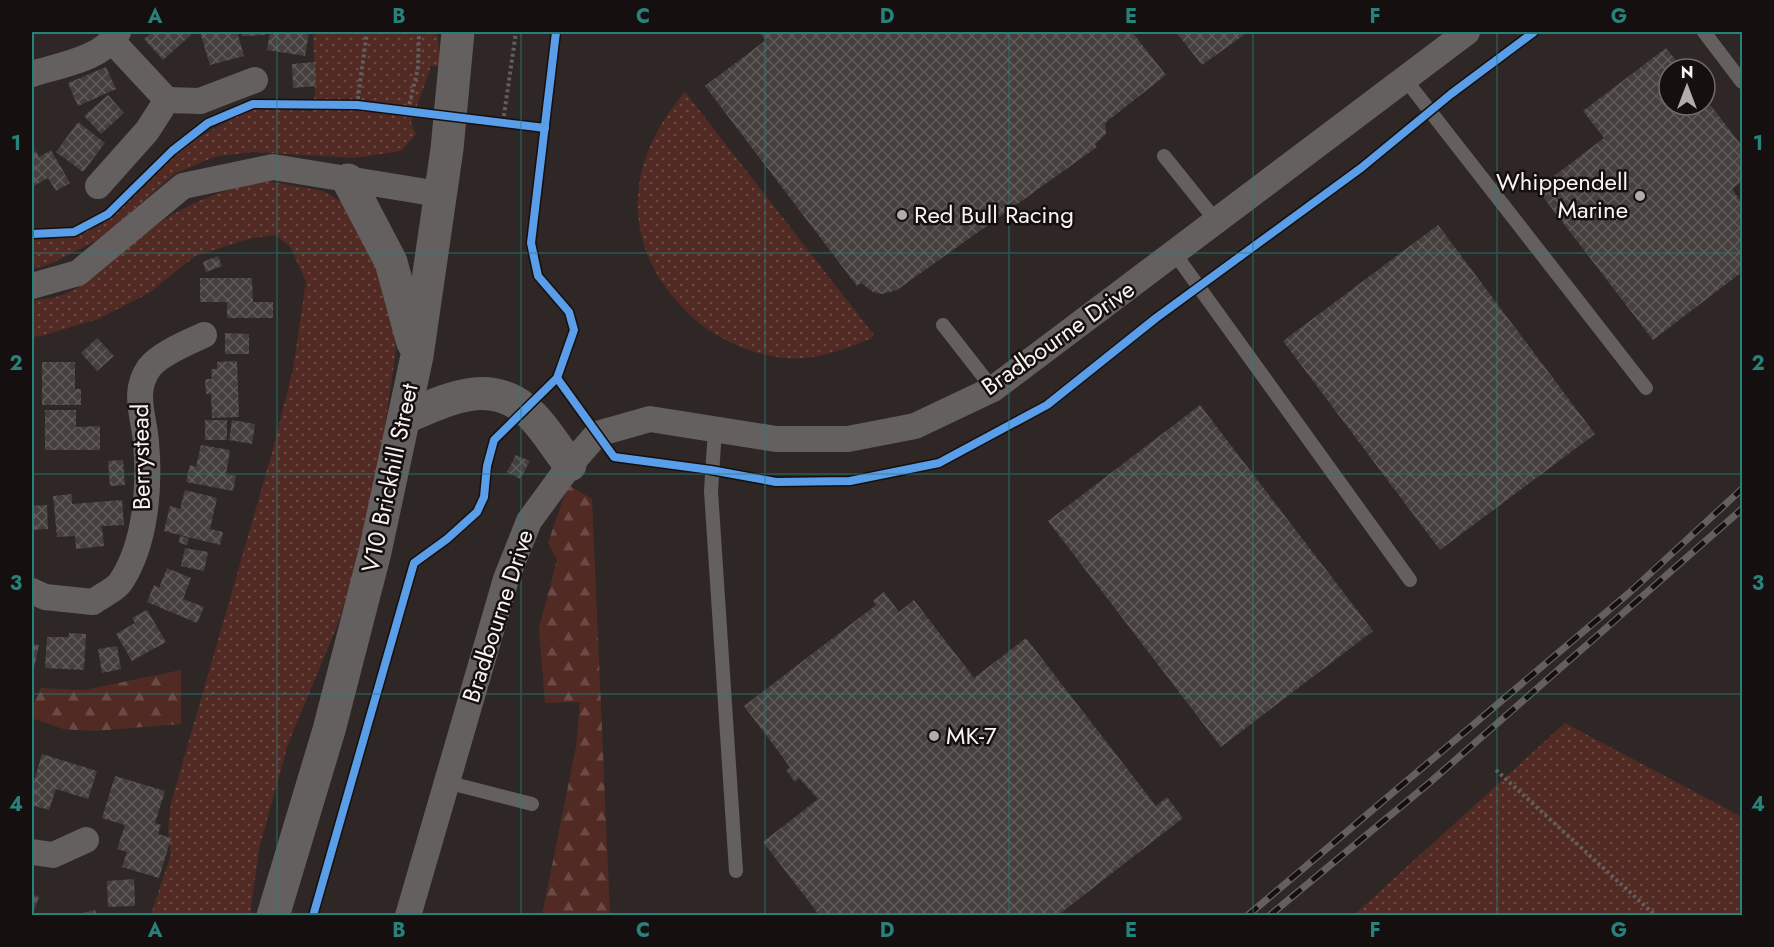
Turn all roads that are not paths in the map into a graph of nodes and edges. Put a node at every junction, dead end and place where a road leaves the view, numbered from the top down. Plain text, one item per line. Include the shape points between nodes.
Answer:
1 (458, 32) edge
2 (1467, 32) edge
3 (1704, 32) edge
4 (116, 37) edge
5 (32, 74) edge
6 (1405, 79) junction
7 (255, 80) dead end
8 (1743, 82) edge
9 (167, 100) junction
10 (1164, 156) dead end
11 (348, 180) junction
12 (98, 186) dead end
13 (439, 194) junction
14 (1216, 222) junction
15 (1175, 254) junction
16 (32, 286) edge
17 (943, 325) dead end
18 (204, 335) dead end
19 (417, 356) junction
20 (1646, 388) dead end
21 (993, 389) junction
22 (404, 418) junction
23 (715, 429) junction
24 (570, 465) junction
25 (1410, 580) dead end
26 (32, 591) edge
27 (446, 782) junction
28 (532, 804) dead end
29 (86, 840) dead end
30 (32, 852) edge
31 (736, 871) dead end
32 (273, 915) edge
33 (408, 915) edge

1 - 13 street, V10 Brickhill Street
2 - 6 street, Bradbourne Drive
3 - 8 lane
4 - 5 street via 80,59
4 - 9 street
6 - 14 street, Bradbourne Drive
6 - 20 lane
7 - 9 street via 201,101
9 - 12 street via 147,131
10 - 14 lane
11 - 13 street
11 - 16 street via 273,167 183,186 78,273
11 - 19 street via 391,262
13 - 19 street, V10 Brickhill Street
14 - 15 street, Bradbourne Drive
15 - 21 street, Bradbourne Drive
15 - 25 lane
17 - 21 lane
18 - 26 street, Berrystead via 150,367 138,398 146,442 146,489 140,535 121,582 93,602 45,597
19 - 22 street, V10 Brickhill Street
21 - 23 street, Bradbourne Drive via 915,426 848,439 776,439
22 - 24 street via 454,396 479,392 501,396 526,410
22 - 32 street, V10 Brickhill Street via 375,552 329,730
23 - 24 street, Bradbourne Drive via 650,419 597,434
23 - 31 lane via 711,491
24 - 27 street, Bradbourne Drive via 529,521 506,579
27 - 28 lane
27 - 33 street, Bradbourne Drive
29 - 30 street via 53,855

